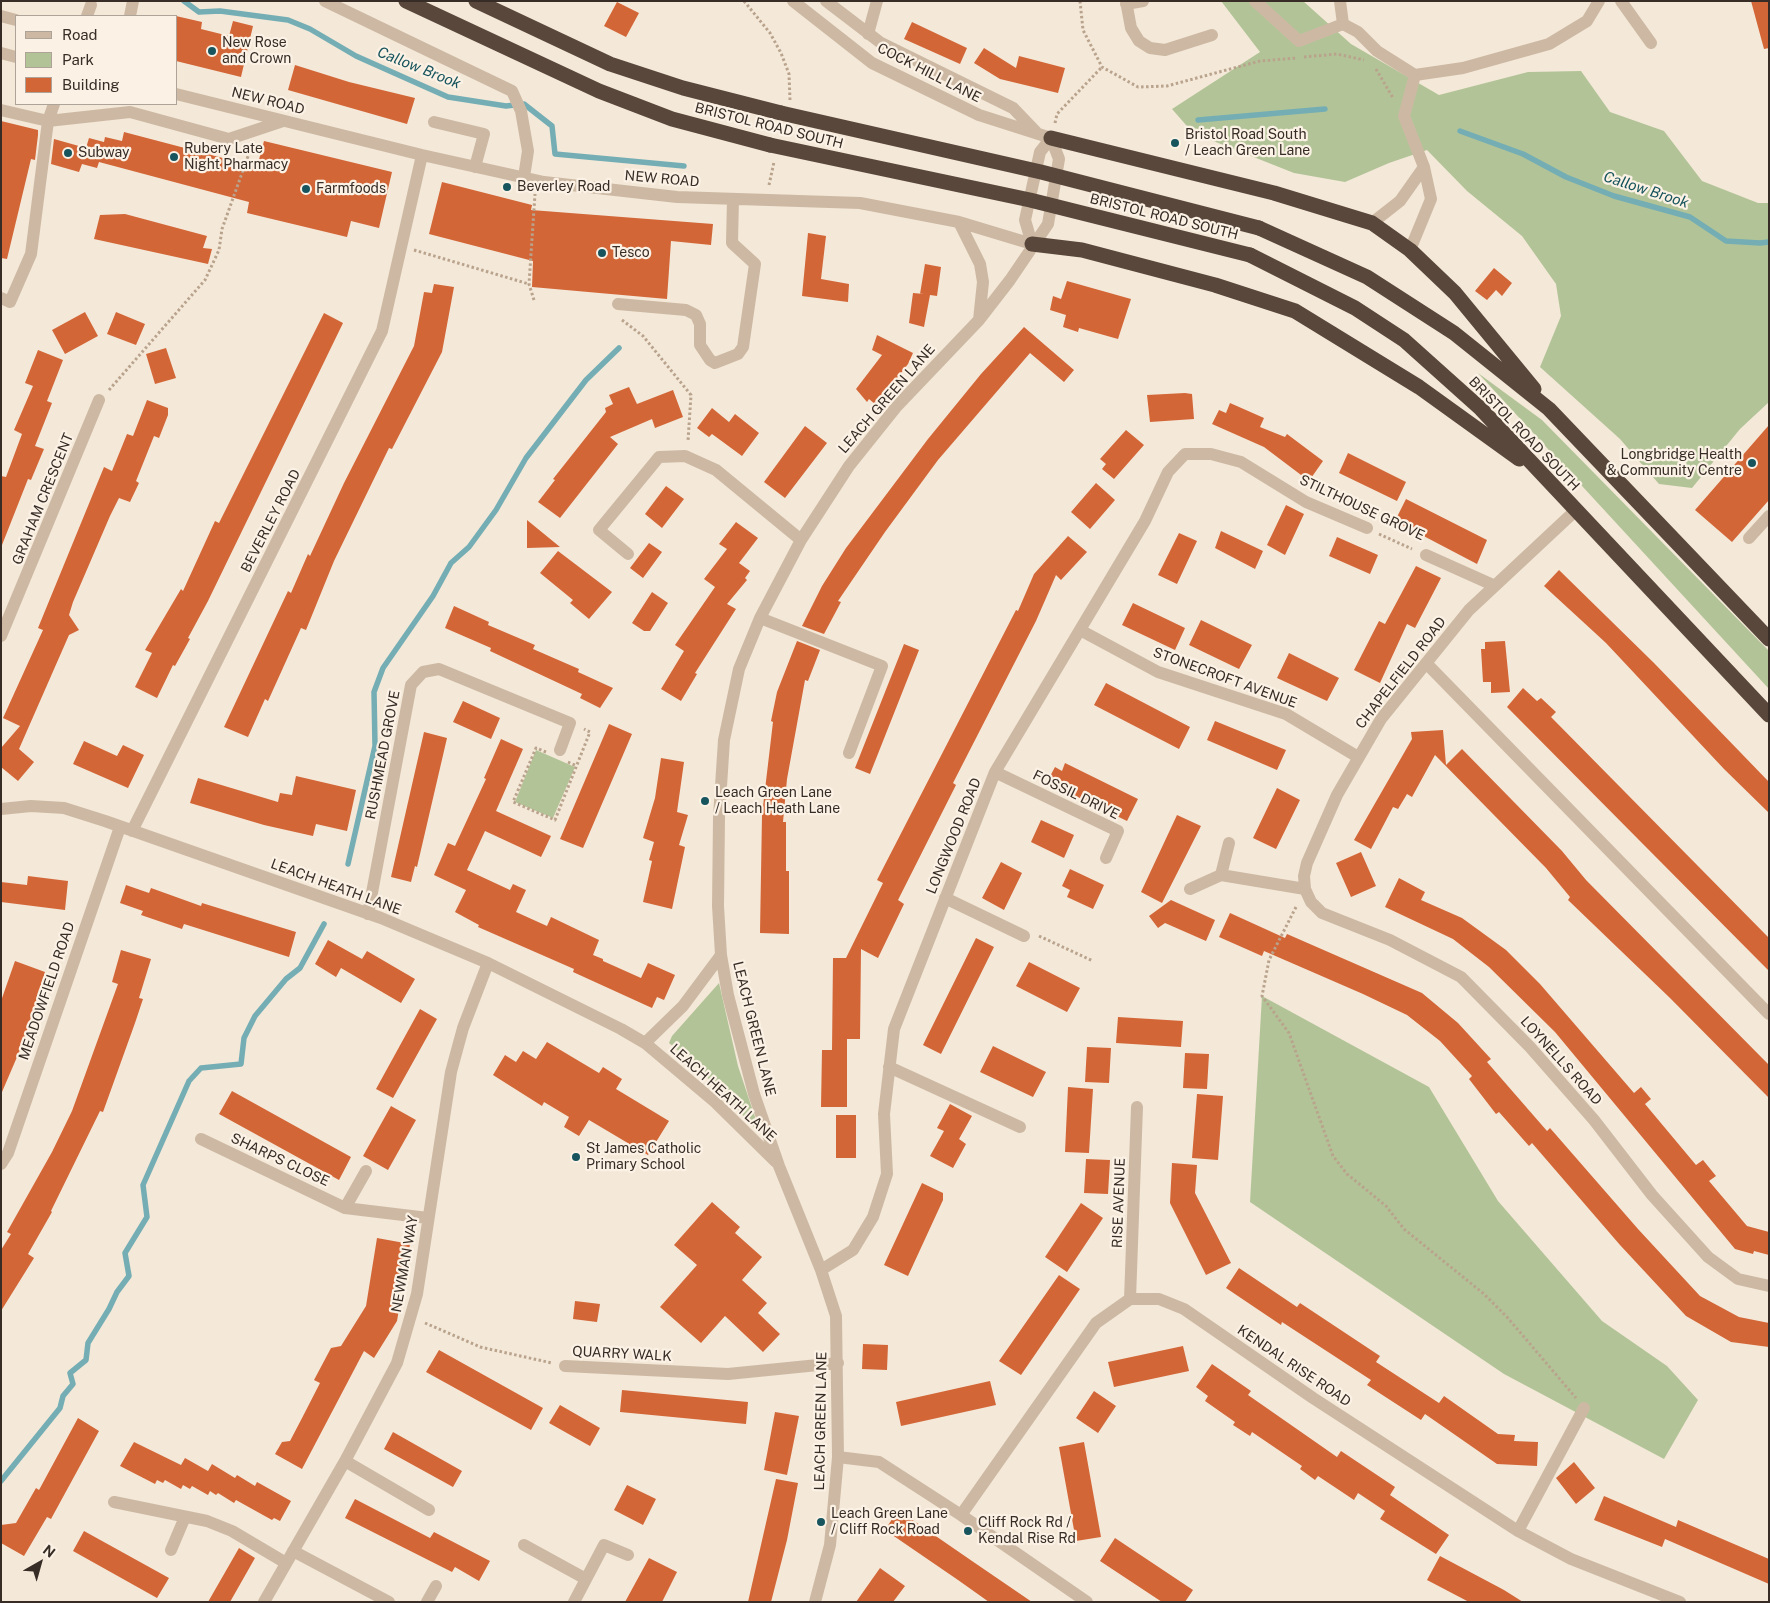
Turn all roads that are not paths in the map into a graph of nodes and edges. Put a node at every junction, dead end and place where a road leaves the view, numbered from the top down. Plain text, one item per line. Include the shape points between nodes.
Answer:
1 (133, 1) edge
2 (325, 1) edge
3 (406, 1) edge
4 (476, 1) edge
5 (793, 1) edge
6 (826, 1) edge
7 (877, 1) edge
8 (1143, 1) edge
9 (1255, 1) edge
10 (1340, 1) edge
11 (1599, 1) edge
12 (1621, 1) edge
13 (1126, 3) edge
14 (130, 15) edge
15 (1, 16) edge
16 (15, 20) edge
17 (1343, 24) junction
18 (868, 34) junction
19 (1212, 35) dead end
20 (1651, 43) dead end
21 (1, 53) edge
22 (15, 57) edge
23 (1415, 74) junction
24 (178, 95) edge
25 (54, 105) edge
26 (1, 110) edge
27 (48, 121) junction
28 (283, 121) junction
29 (434, 122) dead end
30 (1045, 136) junction
31 (422, 155) junction
32 (476, 167) junction
33 (1424, 167) junction
34 (530, 179) junction
35 (733, 199) junction
36 (959, 222) junction
37 (1372, 223) junction
38 (1032, 244) junction
39 (1410, 250) junction
40 (1, 298) edge
41 (618, 304) dead end
42 (979, 320) junction
43 (99, 400) road end
44 (1549, 408) junction
45 (1549, 480) junction
46 (1575, 511) junction
47 (1769, 516) edge
48 (1367, 528) road end
49 (1749, 538) dead end
50 (801, 540) junction
51 (628, 554) dead end
52 (1426, 555) road end
53 (1493, 585) junction
54 (760, 618) junction
55 (1080, 630) junction
56 (1, 636) edge
57 (1769, 639) edge
58 (1426, 663) junction
59 (1769, 715) edge
60 (849, 753) dead end
61 (558, 754) road end
62 (1358, 757) junction
63 (995, 772) junction
64 (1, 809) edge
65 (126, 829) junction
66 (1229, 843) dead end
67 (1106, 858) dead end
68 (1221, 875) junction
69 (1190, 889) dead end
70 (1305, 889) junction
71 (945, 898) junction
72 (368, 914) junction
73 (1024, 936) road end
74 (720, 955) junction
75 (488, 963) junction
76 (1769, 1014) edge
77 (645, 1043) junction
78 (889, 1067) junction
79 (1137, 1107) dead end
80 (1020, 1127) dead end
81 (201, 1139) dead end
82 (1, 1164) edge
83 (779, 1166) junction
84 (366, 1171) dead end
85 (346, 1208) junction
86 (428, 1218) junction
87 (822, 1270) junction
88 (1769, 1286) edge
89 (1130, 1299) junction
90 (838, 1363) junction
91 (564, 1366) road end
92 (1584, 1408) road end
93 (838, 1457) junction
94 (345, 1461) junction
95 (114, 1502) dead end
96 (429, 1510) dead end
97 (961, 1515) junction
98 (185, 1517) junction
99 (1518, 1531) junction
100 (524, 1545) dead end
101 (171, 1550) dead end
102 (293, 1551) junction
103 (628, 1555) dead end
104 (286, 1564) junction
105 (586, 1579) junction
106 (436, 1586) dead end
107 (264, 1602) edge
108 (389, 1602) edge
109 (427, 1602) edge
110 (574, 1602) edge
111 (815, 1602) edge
112 (1087, 1602) edge
113 (1680, 1602) edge

1 - 14 street
2 - 34 street via 512,91 521,111
3 - 45 highway, BRISTOL ROAD SOUTH, bridge via 599,91 672,119 770,145 1030,200 1250,255 1355,308 1404,340 1481,409
4 - 44 highway, BRISTOL ROAD SOUTH, bridge via 610,64 683,88 1041,172 1259,228 1367,277 1454,333
5 - 30 street, COCK HILL LANE via 872,63 979,115
6 - 18 street, COCK HILL LANE
7 - 18 street
8 - 13 street
9 - 17 street via 1299,41
10 - 17 street
11 - 23 street via 1587,21 1549,44 1463,68
12 - 20 street
13 - 19 street via 1131,28 1139,41 1150,48 1165,50
15 - 16 street
17 - 23 street
18 - 30 street, COCK HILL LANE via 927,67 1013,108
21 - 22 street
23 - 33 street via 1404,116
24 - 28 street, NEW ROAD
25 - 27 street
26 - 27 street
27 - 28 street via 130,112 229,139
27 - 40 street via 31,254 10,302
28 - 31 street, NEW ROAD
29 - 32 street via 484,134
30 - 37 highway via 1274,193
30 - 38 street via 1025,220
30 - 38 street, LEACH GREEN LANE via 1059,159 1048,224
31 - 32 street, NEW ROAD
31 - 65 street, BEVERLEY ROAD via 382,332
32 - 34 street, NEW ROAD
33 - 37 street via 1400,201
33 - 39 street via 1431,199
34 - 35 street, NEW ROAD via 677,197
35 - 36 street, NEW ROAD via 860,203
35 - 41 street via 732,243 755,264 742,347 738,354 715,363 710,360 700,346 700,324 696,315 686,310
36 - 38 street, NEW ROAD
36 - 42 street via 980,264
37 - 39 highway
38 - 42 street, LEACH GREEN LANE via 1010,280
38 - 45 highway via 1082,250 1216,285 1295,311 1419,388
39 - 44 highway via 1455,293
42 - 50 street, LEACH GREEN LANE via 897,406 849,466
43 - 56 street, GRAHAM CRESCENT
44 - 57 highway, BRISTOL ROAD SOUTH
45 - 46 highway, BRISTOL ROAD SOUTH
46 - 53 street, CHAPELFIELD ROAD
46 - 59 highway, BRISTOL ROAD SOUTH
47 - 49 street
48 - 55 street, STILTHOUSE GROVE via 1306,502 1241,462 1211,454 1185,454 1168,472 1145,521
50 - 51 street via 716,470 687,457 659,457 599,530
50 - 54 street, LEACH GREEN LANE
52 - 53 street, STILTHOUSE GROVE
53 - 58 street, CHAPELFIELD ROAD
54 - 60 street via 882,666
54 - 74 street, LEACH GREEN LANE via 740,669 724,740 718,847
55 - 62 street, STONECROFT AVENUE via 1158,672 1286,714
55 - 63 street, LONGWOOD ROAD
58 - 62 street, CHAPELFIELD ROAD via 1381,719
58 - 76 street
61 - 72 street, RUSHMEAD GROVE via 570,723 439,669 423,672 411,685
62 - 70 street, CHAPELFIELD ROAD via 1307,863
63 - 67 street, FOSSIL DRIVE via 1118,831
63 - 71 street, LONGWOOD ROAD
64 - 65 street, LEACH HEATH LANE via 30,806 64,808
65 - 72 street, LEACH HEATH LANE
65 - 82 street, MEADOWFIELD ROAD via 8,1153
66 - 68 street
68 - 69 street
68 - 70 street
70 - 88 street, LOYNELLS ROAD via 1311,902 1322,913 1390,940 1461,976 1530,1047 1708,1257 1738,1278
71 - 73 street
71 - 78 street, LONGWOOD ROAD via 894,1029
72 - 75 street, LEACH HEATH LANE
74 - 77 street via 683,1006
74 - 83 street, LEACH GREEN LANE via 754,1094
75 - 77 street, LEACH HEATH LANE
75 - 86 street, NEWMAN WAY via 463,1028 451,1072
77 - 83 street, LEACH HEATH LANE via 715,1102
78 - 80 street
78 - 87 street, LONGWOOD ROAD via 884,1114 887,1174 873,1217 853,1250
79 - 89 street, RISE AVENUE
81 - 85 street, SHARPS CLOSE
83 - 87 street, LEACH GREEN LANE
84 - 85 street
85 - 86 street, SHARPS CLOSE
86 - 94 street, NEWMAN WAY via 412,1317 397,1363
87 - 90 street, LEACH GREEN LANE via 836,1316
89 - 97 street via 1096,1323
89 - 99 street, KENDAL RISE ROAD via 1159,1299 1184,1308 1321,1403
90 - 91 street, QUARRY WALK via 728,1374
90 - 93 street, LEACH GREEN LANE
92 - 99 street
93 - 97 street via 879,1462
93 - 111 street, LEACH GREEN LANE via 830,1545
94 - 96 street
94 - 102 street, NEWMAN WAY
95 - 98 street
97 - 112 street
98 - 101 street
98 - 104 street via 208,1521 232,1531
99 - 113 street, KENDAL RISE ROAD via 1571,1558
100 - 105 street
102 - 104 street, NEWMAN WAY
102 - 108 street
103 - 105 street via 604,1545
104 - 107 street, NEWMAN WAY
105 - 110 street
106 - 109 street

